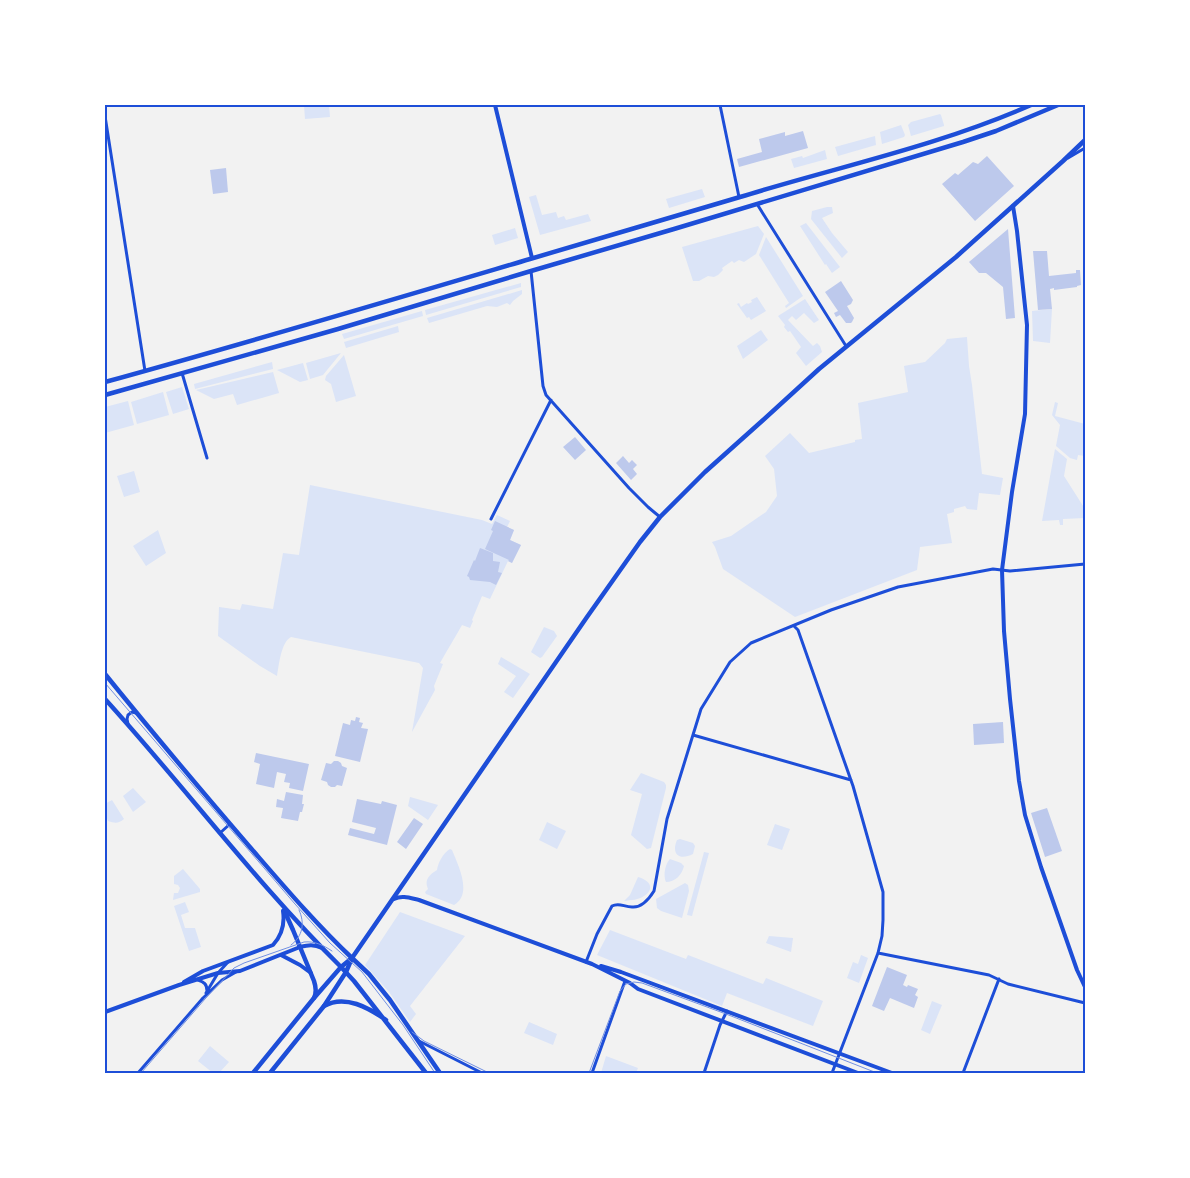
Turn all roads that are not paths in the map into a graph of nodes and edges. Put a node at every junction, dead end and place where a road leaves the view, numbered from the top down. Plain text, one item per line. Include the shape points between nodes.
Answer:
1 (495, 105) edge
2 (720, 105) edge
3 (1031, 105) edge
4 (1058, 105) edge
5 (105, 116) edge
6 (1085, 140) edge
7 (1085, 148) edge
8 (1063, 161) junction
9 (739, 197) junction
10 (758, 204) junction
11 (1013, 206) junction
12 (532, 258) junction
13 (531, 271) junction
14 (846, 346) junction
15 (145, 371) junction
16 (182, 373) junction
17 (105, 382) edge
18 (105, 395) edge
19 (551, 400) junction
20 (207, 458) dead end
21 (660, 517) junction
22 (491, 519) dead end
23 (1085, 564) edge
24 (1002, 570) junction
25 (794, 626) junction
26 (105, 674) edge
27 (105, 698) edge
28 (138, 715) junction
29 (128, 724) junction
30 (693, 735) junction
31 (851, 780) junction
32 (230, 824) junction
33 (220, 833) junction
34 (392, 900) junction
35 (281, 904) junction
36 (300, 947) junction
37 (322, 948) junction
38 (878, 953) junction
39 (281, 955) junction
40 (352, 958) junction
41 (228, 961) junction
42 (586, 962) junction
43 (592, 964) junction
44 (341, 967) junction
45 (207, 969) junction
46 (240, 971) junction
47 (346, 972) junction
48 (311, 973) junction
49 (216, 975) junction
50 (1083, 976) edge
51 (197, 980) junction
52 (1000, 980) junction
53 (625, 981) junction
54 (179, 985) junction
55 (216, 986) junction
56 (1085, 987) edge
57 (207, 992) junction
58 (203, 998) junction
59 (314, 998) junction
60 (1085, 1003) edge
61 (324, 1006) junction
62 (727, 1011) junction
63 (105, 1012) edge
64 (386, 1020) junction
65 (723, 1021) junction
66 (416, 1040) junction
67 (840, 1053) junction
68 (836, 1064) junction
69 (138, 1073) edge
70 (253, 1073) edge
71 (270, 1073) edge
72 (426, 1073) edge
73 (440, 1073) edge
74 (482, 1073) edge
75 (592, 1073) edge
76 (704, 1073) edge
77 (832, 1073) edge
78 (858, 1073) edge
79 (892, 1073) edge
80 (962, 1073) edge

1 - 12 street
2 - 9 street
3 - 9 main road via 950,135
4 - 10 main road via 971,140
5 - 15 street
6 - 8 main road
7 - 8 street
8 - 11 main road
9 - 12 main road
10 - 13 main road
10 - 14 street
11 - 14 main road
11 - 24 street via 1027,325 1026,396
12 - 15 main road
13 - 16 main road
13 - 19 street via 543,386
14 - 21 main road via 704,472
15 - 17 main road
16 - 18 main road
16 - 20 street
19 - 21 street
19 - 22 street
21 - 34 main road
23 - 24 street
24 - 25 street via 993,568 898,586
24 - 50 street via 1004,631 1020,792 1041,867
25 - 30 street via 751,643 730,662 701,708
25 - 31 street
26 - 28 main road
27 - 29 main road
28 - 29 street via 130,713
28 - 32 main road
29 - 33 main road
30 - 31 street
30 - 42 street via 668,819 654,891 649,899 634,908 619,904 612,906
31 - 38 street via 883,892 883,928
32 - 33 street
32 - 40 main road
33 - 35 main road
34 - 40 main road
34 - 42 street via 406,897 419,900
35 - 36 main road
35 - 37 main road
35 - 41 street via 284,924 273,945
36 - 37 street via 313,945
36 - 39 street
36 - 48 main road
37 - 44 main road
38 - 52 street via 989,975
38 - 67 street
39 - 46 street
39 - 48 street
40 - 44 main road
40 - 47 main road
40 - 66 main road via 390,1000
41 - 45 street
41 - 49 street
42 - 43 street
43 - 53 street
43 - 62 street
44 - 47 main road
44 - 59 main road
45 - 49 street
45 - 54 street
46 - 49 street
46 - 55 street
47 - 61 main road
47 - 64 main road
48 - 59 main road via 316,987
49 - 51 street
49 - 55 street
49 - 57 street
50 - 56 street
51 - 54 street
51 - 57 street via 204,982
52 - 60 street
52 - 80 street
53 - 65 street
53 - 75 street
54 - 63 street
55 - 58 street
57 - 58 street
58 - 69 street
59 - 70 main road
61 - 64 main road via 335,1002 352,1003
61 - 71 main road
62 - 65 street
62 - 67 street
64 - 72 main road
65 - 68 street
65 - 76 street
66 - 73 main road
66 - 74 street
67 - 68 street
67 - 79 street
68 - 77 street
68 - 78 street

